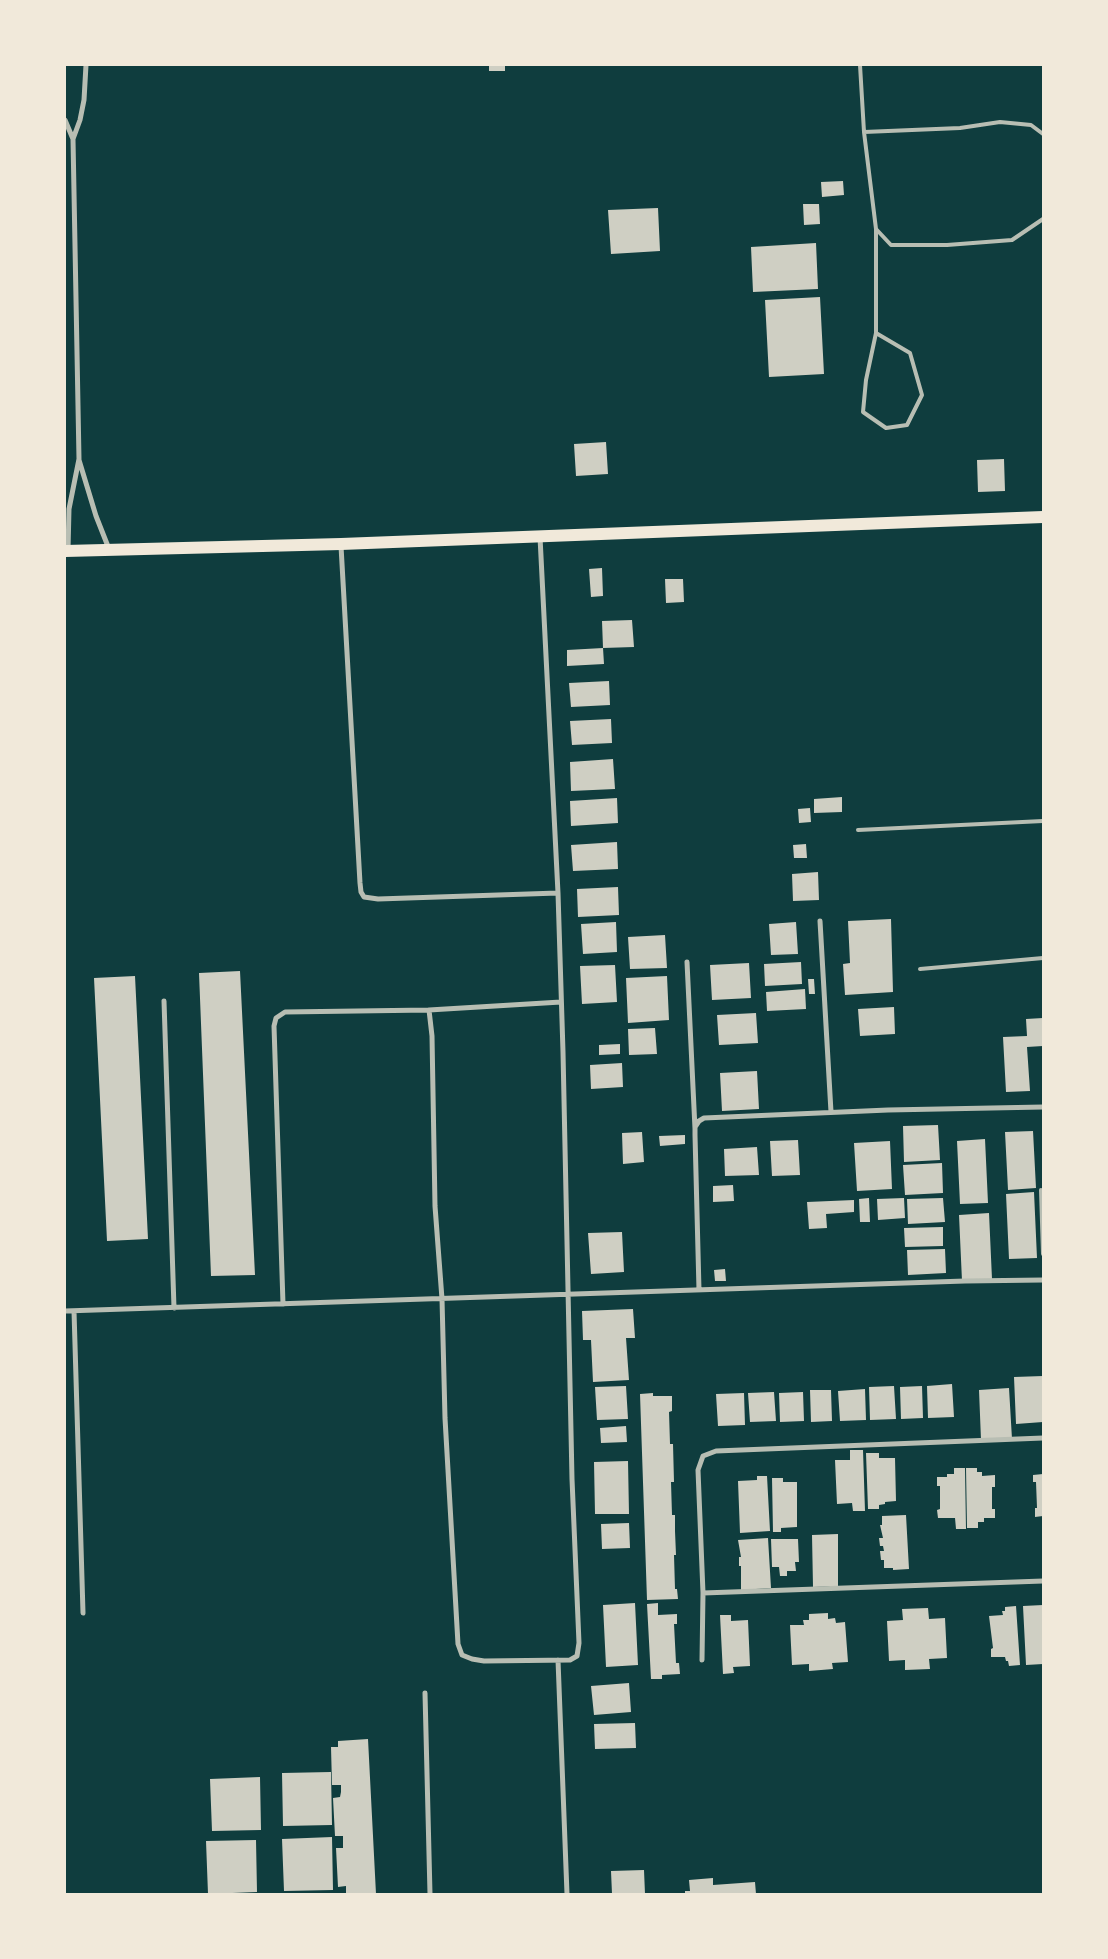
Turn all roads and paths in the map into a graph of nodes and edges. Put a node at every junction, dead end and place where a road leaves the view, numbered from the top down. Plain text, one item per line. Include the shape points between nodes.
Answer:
1 (86, 65) edge
2 (860, 65) edge
3 (65, 120) edge
4 (864, 132) junction
5 (1043, 134) edge
6 (73, 139) junction
7 (1043, 219) edge
8 (876, 229) junction
9 (876, 333) junction
10 (79, 460) junction
11 (1043, 517) edge
12 (540, 537) junction
13 (340, 544) junction
14 (109, 549) junction
15 (66, 551) edge
16 (1043, 821) edge
17 (858, 830) dead end
18 (558, 893) junction
19 (820, 921) dead end
20 (1043, 958) edge
21 (687, 962) dead end
22 (920, 969) dead end
23 (164, 1001) dead end
24 (561, 1002) junction
25 (429, 1010) junction
26 (1043, 1107) edge
27 (831, 1112) junction
28 (695, 1135) junction
29 (1041, 1190) dead end
30 (1043, 1254) edge
31 (1043, 1280) edge
32 (699, 1290) junction
33 (568, 1294) junction
34 (442, 1299) junction
35 (283, 1304) junction
36 (174, 1308) junction
37 (65, 1311) edge
38 (74, 1311) junction
39 (1043, 1438) edge
40 (1043, 1581) edge
41 (703, 1593) junction
42 (83, 1613) dead end
43 (558, 1660) junction
44 (702, 1660) dead end
45 (425, 1693) dead end
46 (430, 1894) edge
47 (567, 1894) edge

1 - 6 street via 84,100
2 - 4 lane
3 - 6 street
4 - 5 lane via 960,128 1000,122 1031,125
4 - 8 lane
6 - 10 street
7 - 8 lane via 1012,240 947,245 891,245
8 - 9 lane
9 - 9 lane via 863,412 886,428 907,425 922,395 910,353
10 - 14 street
10 - 15 street via 69,509
11 - 12 main road
12 - 13 main road
12 - 18 street
13 - 14 main road
13 - 18 street via 360,883 364,897
14 - 15 main road
16 - 17 lane
18 - 24 street
19 - 27 street
20 - 22 lane
21 - 28 street
23 - 36 street
24 - 25 street
24 - 33 street
25 - 34 street via 435,1206
25 - 35 street via 286,1012 276,1018
26 - 27 street
27 - 28 street via 704,1118 695,1127
28 - 32 street
29 - 30 lane
31 - 32 street
32 - 33 street
33 - 34 street
33 - 43 street via 579,1648 574,1658
34 - 35 street
34 - 43 street via 454,1603 460,1652 484,1661
35 - 36 street
36 - 38 street
37 - 38 street
38 - 42 street
39 - 41 street via 709,1452 703,1456 698,1470
40 - 41 street
41 - 44 street
43 - 47 street
45 - 46 street

